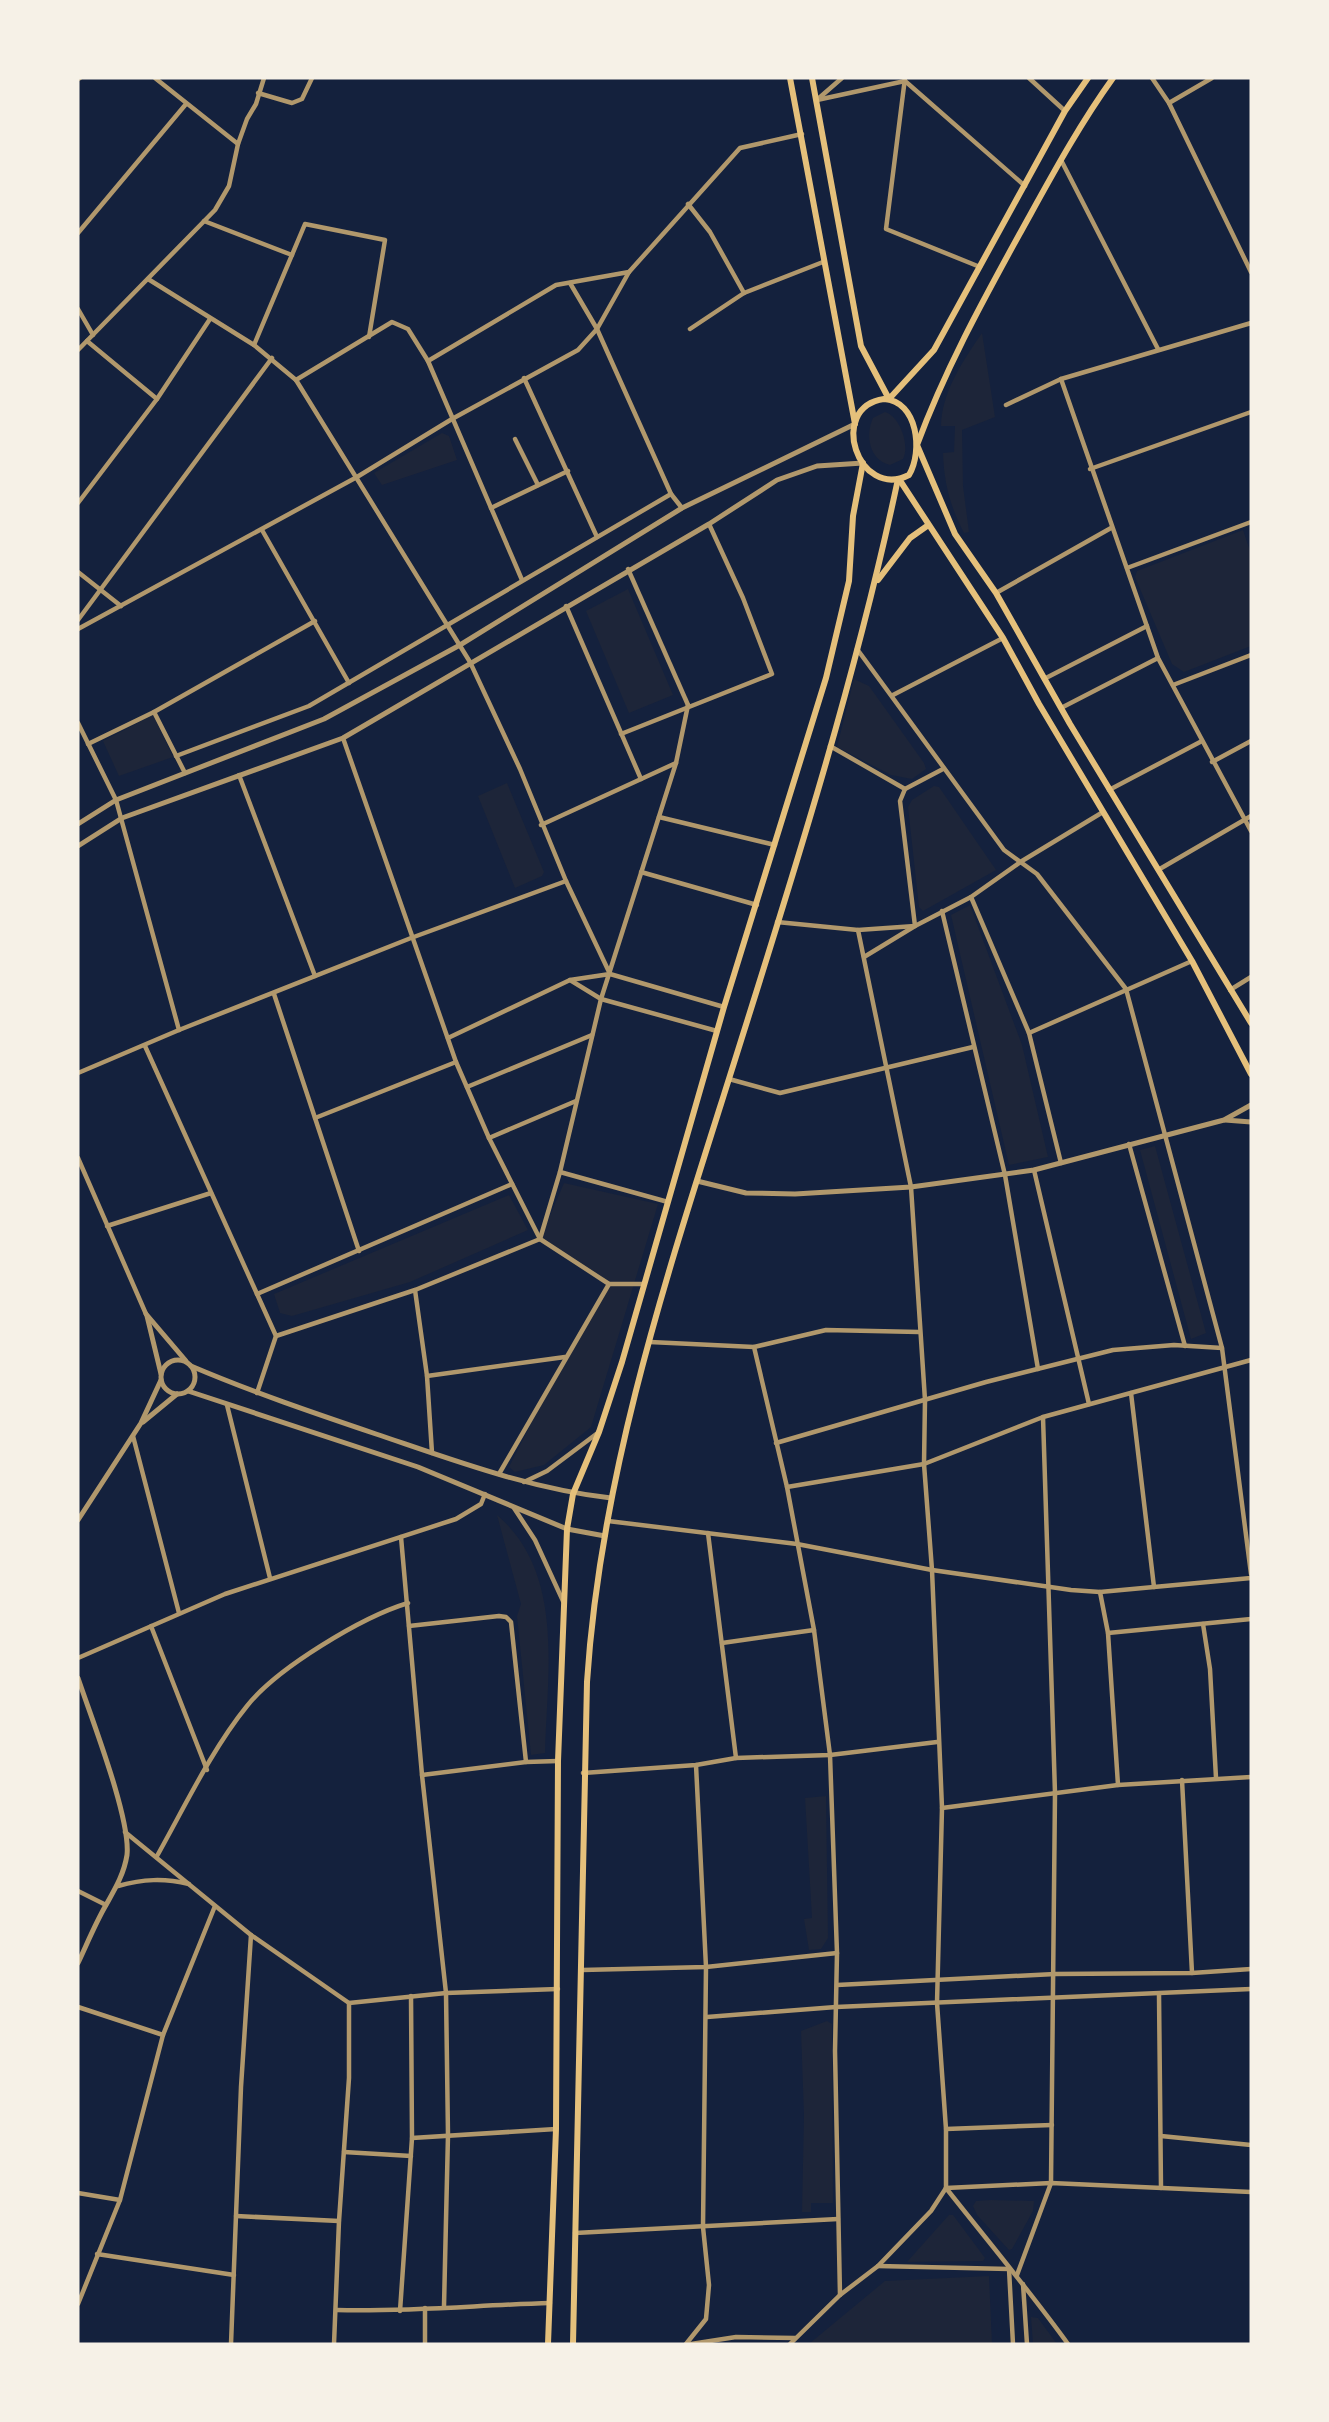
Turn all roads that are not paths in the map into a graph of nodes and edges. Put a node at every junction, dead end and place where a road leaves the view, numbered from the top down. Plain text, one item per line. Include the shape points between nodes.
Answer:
1 (155, 78) edge
2 (264, 78) edge
3 (312, 78) edge
4 (789, 78) edge
5 (812, 78) edge
6 (842, 78) edge
7 (1029, 78) edge
8 (1088, 78) edge
9 (1113, 78) edge
10 (1152, 78) edge
11 (1212, 78) edge
12 (905, 80) edge
13 (258, 93) junction
14 (817, 100) junction
15 (1169, 103) junction
16 (186, 104) junction
17 (1065, 111) junction
18 (802, 134) junction
19 (238, 144) junction
20 (1061, 159) junction
21 (1026, 187) junction
22 (688, 204) junction
23 (204, 221) junction
24 (78, 233) edge
25 (292, 255) junction
26 (822, 262) junction
27 (980, 267) junction
28 (628, 272) junction
29 (1251, 272) edge
30 (148, 279) junction
31 (570, 283) junction
32 (744, 293) junction
33 (78, 309) edge
34 (210, 319) junction
35 (1251, 323) edge
36 (597, 328) junction
37 (690, 329) dead end
38 (93, 335) junction
39 (369, 337) junction
40 (87, 342) junction
41 (254, 345) junction
42 (1158, 349) junction
43 (78, 350) edge
44 (272, 357) junction
45 (428, 361) junction
46 (524, 378) junction
47 (1061, 379) junction
48 (296, 380) junction
49 (158, 399) junction
50 (889, 399) junction
51 (1006, 405) dead end
52 (1251, 412) edge
53 (452, 419) junction
54 (855, 423) junction
55 (515, 440) dead end
56 (917, 445) junction
57 (863, 463) junction
58 (1090, 469) junction
59 (568, 471) junction
60 (357, 477) junction
61 (898, 479) junction
62 (538, 485) junction
63 (671, 494) junction
64 (78, 503) edge
65 (491, 508) junction
66 (682, 508) junction
67 (1251, 523) edge
68 (709, 524) junction
69 (927, 526) junction
70 (1111, 528) junction
71 (262, 530) junction
72 (597, 537) junction
73 (1127, 568) junction
74 (628, 569) junction
75 (78, 572) edge
76 (522, 580) junction
77 (876, 583) junction
78 (101, 590) junction
79 (996, 593) junction
80 (121, 606) junction
81 (566, 606) junction
82 (78, 621) edge
83 (315, 621) junction
84 (449, 625) junction
85 (1147, 626) junction
86 (78, 629) edge
87 (1003, 638) junction
88 (460, 645) junction
89 (857, 649) junction
90 (1251, 655) edge
91 (1158, 657) junction
92 (470, 662) junction
93 (1044, 679) junction
94 (349, 683) junction
95 (1173, 685) junction
96 (893, 695) junction
97 (688, 705) junction
98 (1061, 708) junction
99 (154, 712) junction
100 (78, 723) edge
101 (621, 734) junction
102 (343, 738) junction
103 (1202, 741) junction
104 (1251, 741) edge
105 (88, 744) junction
106 (830, 746) junction
107 (176, 756) junction
108 (1212, 762) junction
109 (676, 764) junction
110 (943, 769) junction
111 (185, 773) junction
112 (239, 775) junction
113 (641, 779) junction
114 (905, 789) junction
115 (1109, 790) junction
116 (116, 800) junction
117 (1103, 812) junction
118 (1251, 816) edge
119 (659, 817) junction
120 (122, 820) junction
121 (1244, 820) junction
122 (78, 824) edge
123 (541, 825) junction
124 (1251, 831) edge
125 (775, 845) junction
126 (78, 846) edge
127 (1022, 861) junction
128 (1158, 870) junction
129 (641, 872) junction
130 (566, 881) junction
131 (971, 897) junction
132 (757, 905) junction
133 (942, 911) junction
134 (777, 922) junction
135 (915, 926) junction
136 (858, 930) junction
137 (411, 938) junction
138 (864, 957) junction
139 (1192, 961) junction
140 (610, 974) junction
141 (315, 976) junction
142 (1251, 977) edge
143 (570, 980) junction
144 (1126, 989) junction
145 (1230, 990) junction
146 (274, 994) junction
147 (601, 999) junction
148 (724, 1007) junction
149 (1251, 1023) edge
150 (179, 1030) junction
151 (717, 1031) junction
152 (1029, 1033) junction
153 (592, 1035) junction
154 (448, 1038) junction
155 (145, 1046) junction
156 (973, 1047) junction
157 (456, 1062) junction
158 (887, 1066) junction
159 (78, 1072) edge
160 (1251, 1074) edge
161 (729, 1079) junction
162 (466, 1087) junction
163 (576, 1101) junction
164 (1251, 1105) edge
165 (315, 1118) junction
166 (1224, 1120) junction
167 (1251, 1122) edge
168 (1165, 1134) junction
169 (489, 1138) junction
170 (1130, 1144) junction
171 (78, 1160) edge
172 (1061, 1163) junction
173 (1034, 1170) junction
174 (560, 1172) junction
175 (1005, 1175) junction
176 (697, 1181) junction
177 (512, 1184) junction
178 (911, 1187) junction
179 (211, 1193) junction
180 (668, 1202) junction
181 (107, 1226) junction
182 (540, 1239) junction
183 (358, 1251) junction
184 (609, 1284) junction
185 (644, 1284) junction
186 (415, 1290) junction
187 (257, 1294) junction
188 (146, 1314) junction
189 (920, 1332) junction
190 (276, 1336) junction
191 (650, 1342) junction
192 (1185, 1346) junction
193 (754, 1347) junction
194 (1222, 1348) junction
195 (565, 1357) junction
196 (1078, 1358) junction
197 (1251, 1360) edge
198 (189, 1364) junction
199 (1226, 1366) junction
200 (1038, 1369) junction
201 (427, 1376) junction
202 (161, 1377) junction
203 (188, 1391) junction
204 (258, 1393) junction
205 (1131, 1393) junction
206 (177, 1394) junction
207 (925, 1400) junction
208 (1089, 1404) junction
209 (227, 1405) junction
210 (1043, 1417) junction
211 (141, 1423) junction
212 (599, 1432) junction
213 (133, 1436) junction
214 (777, 1443) junction
215 (432, 1453) junction
216 (924, 1464) junction
217 (499, 1474) junction
218 (524, 1482) junction
219 (787, 1487) junction
220 (485, 1494) junction
221 (573, 1494) junction
222 (611, 1498) junction
223 (512, 1505) junction
224 (78, 1520) edge
225 (608, 1521) junction
226 (567, 1529) junction
227 (708, 1533) junction
228 (606, 1536) junction
229 (400, 1537) junction
230 (797, 1544) junction
231 (932, 1570) junction
232 (1251, 1576) edge
233 (270, 1578) junction
234 (1154, 1587) junction
235 (1048, 1588) junction
236 (1100, 1592) junction
237 (564, 1602) junction
238 (408, 1603) junction
239 (179, 1613) junction
240 (1251, 1619) edge
241 (1203, 1624) junction
242 (151, 1626) junction
243 (409, 1626) junction
244 (814, 1630) junction
245 (1108, 1633) junction
246 (722, 1643) junction
247 (78, 1658) edge
248 (78, 1678) edge
249 (937, 1742) junction
250 (830, 1755) junction
251 (736, 1758) junction
252 (558, 1761) junction
253 (526, 1762) junction
254 (696, 1765) junction
255 (207, 1770) junction
256 (583, 1773) junction
257 (422, 1775) junction
258 (1251, 1777) edge
259 (1216, 1778) junction
260 (1182, 1780) junction
261 (1118, 1785) junction
262 (1055, 1792) junction
263 (942, 1808) junction
264 (125, 1832) junction
265 (157, 1856) junction
266 (192, 1885) junction
267 (118, 1886) junction
268 (78, 1891) edge
269 (106, 1905) junction
270 (215, 1906) junction
271 (251, 1935) junction
272 (837, 1953) junction
273 (78, 1963) edge
274 (706, 1967) junction
275 (1251, 1969) edge
276 (582, 1970) junction
277 (1192, 1973) junction
278 (1055, 1974) junction
279 (938, 1982) junction
280 (837, 1985) junction
281 (558, 1989) junction
282 (1251, 1989) edge
283 (446, 1993) junction
284 (1159, 1994) junction
285 (411, 1996) junction
286 (1054, 1998) junction
287 (349, 2003) junction
288 (937, 2004) junction
289 (78, 2007) edge
290 (836, 2007) junction
291 (707, 2017) junction
292 (163, 2035) junction
293 (1052, 2125) junction
294 (556, 2129) junction
295 (946, 2129) junction
296 (448, 2135) junction
297 (1161, 2136) junction
298 (412, 2138) junction
299 (1251, 2145) edge
300 (344, 2152) junction
301 (411, 2156) junction
302 (1051, 2183) junction
303 (946, 2188) junction
304 (1161, 2188) junction
305 (1251, 2192) edge
306 (78, 2193) edge
307 (120, 2200) junction
308 (236, 2216) junction
309 (838, 2219) junction
310 (339, 2221) junction
311 (703, 2227) junction
312 (575, 2233) junction
313 (98, 2254) junction
314 (878, 2266) junction
315 (1009, 2269) junction
316 (234, 2275) junction
317 (1017, 2275) junction
318 (1023, 2283) junction
319 (840, 2295) junction
320 (550, 2303) junction
321 (78, 2304) edge
322 (444, 2306) junction
323 (426, 2308) junction
324 (337, 2310) junction
325 (400, 2311) junction
326 (795, 2338) junction
327 (231, 2344) edge
328 (334, 2344) edge
329 (425, 2344) edge
330 (548, 2344) edge
331 (573, 2344) edge
332 (686, 2344) edge
333 (691, 2344) edge
334 (790, 2344) edge
335 (1013, 2344) edge
336 (1027, 2344) edge
337 (1068, 2344) edge

1 - 16 street
2 - 13 street
3 - 13 street via 302,99 292,102
4 - 18 main road
5 - 14 main road
6 - 14 street
7 - 17 street
8 - 17 main road
9 - 20 main road
10 - 15 street
11 - 15 street
12 - 14 street
12 - 21 street
12 - 27 street via 886,229
13 - 19 street
14 - 50 main road via 861,346
15 - 29 street
16 - 19 street
16 - 24 street
17 - 21 main road
18 - 22 street via 740,148
18 - 26 main road
19 - 23 street via 229,186
20 - 42 street
20 - 56 main road via 978,308 936,394
21 - 27 main road
22 - 28 street
22 - 32 street via 710,232
23 - 25 street
23 - 30 street
25 - 39 street via 305,224 385,240
25 - 41 street
26 - 32 street
26 - 54 main road
27 - 50 main road via 934,350
28 - 31 street
28 - 36 street
30 - 34 street
30 - 38 street
31 - 36 street
31 - 45 street via 556,285
32 - 37 street
33 - 38 street
34 - 41 street
34 - 49 street
35 - 42 street
36 - 46 street via 578,350
36 - 63 street
38 - 40 street
39 - 45 street via 392,322 408,329
39 - 48 street
40 - 43 street
40 - 49 street
41 - 44 street
42 - 47 street
44 - 48 street
44 - 78 street
45 - 53 street
46 - 53 street
46 - 59 street
47 - 51 street
47 - 58 street
48 - 60 street
49 - 64 street
50 - 54 main road via 865,405
50 - 56 main road via 909,417
52 - 58 street
53 - 60 street
53 - 65 street
54 - 57 main road via 855,439
54 - 66 street
55 - 62 street
56 - 61 main road via 909,475
56 - 79 main road via 955,534
57 - 61 main road via 882,479
57 - 68 street via 817,466 777,480
57 - 125 main road via 853,516 849,581 826,678
58 - 70 street
59 - 62 street
59 - 72 street
60 - 71 street
60 - 84 street
61 - 69 main road
61 - 77 main road
62 - 65 street
63 - 66 street
63 - 72 street
65 - 76 street
66 - 88 street
67 - 73 street
68 - 74 street
68 - 97 street via 772,674
69 - 77 main road via 910,538
69 - 87 main road
70 - 73 street
70 - 79 street
71 - 80 street
71 - 83 street
72 - 76 street
73 - 85 street
74 - 81 street
74 - 97 street
75 - 78 street
76 - 84 street
77 - 89 main road
78 - 80 street
78 - 82 street
79 - 93 main road
80 - 86 street
81 - 92 street
81 - 101 street
83 - 94 street
83 - 99 street
84 - 88 street
84 - 94 street
85 - 91 street
85 - 93 street
87 - 96 street
87 - 117 main road
88 - 92 street
88 - 111 street via 324,719
89 - 96 street
89 - 106 main road
90 - 95 street
91 - 95 street
91 - 98 street
92 - 102 street
92 - 123 street via 520,769
93 - 98 main road
94 - 107 street via 309,706
95 - 103 street
96 - 110 street
97 - 101 street
97 - 109 street
98 - 115 main road
99 - 105 street
99 - 107 street
100 - 105 street
101 - 113 street
102 - 112 street
102 - 137 street
103 - 108 street
103 - 115 street
104 - 108 street
105 - 116 street
106 - 114 street
106 - 134 main road
107 - 111 street
108 - 121 street
109 - 113 street
109 - 119 street
110 - 114 street
110 - 127 street via 1004,850
111 - 116 street
112 - 120 street
112 - 141 street
113 - 123 street
114 - 135 street via 900,801
115 - 128 main road
116 - 120 street
116 - 122 street
117 - 127 street
117 - 139 main road
118 - 121 street
119 - 125 street
119 - 129 street
120 - 126 street
120 - 150 street
121 - 124 street
121 - 128 street
123 - 130 street
125 - 132 main road
127 - 131 street
127 - 144 street via 1038,873
128 - 145 main road
129 - 132 street
129 - 140 street
130 - 137 street
130 - 140 street
131 - 133 street
131 - 152 street
132 - 148 main road
133 - 135 street
133 - 156 street
134 - 136 street
134 - 161 main road
135 - 136 street
135 - 138 street
136 - 138 street
137 - 141 street
137 - 154 street
138 - 158 street
139 - 144 street
139 - 160 main road
140 - 143 street
140 - 147 street
140 - 148 street
141 - 146 street
142 - 145 street
143 - 147 street
143 - 154 street
144 - 152 street
144 - 168 street
145 - 149 main road
146 - 150 street
146 - 165 street
147 - 151 street
147 - 153 street
148 - 151 main road
150 - 155 street
151 - 180 main road
152 - 172 street
153 - 162 street
153 - 163 street
154 - 157 street
155 - 159 street
155 - 179 street
156 - 158 street
156 - 175 street
157 - 162 street
157 - 165 street
158 - 161 street via 780,1093
158 - 178 street
161 - 176 main road
162 - 169 street
163 - 169 street
163 - 174 street
164 - 166 street
165 - 183 street
166 - 167 street
166 - 168 street
168 - 170 street
168 - 194 street
169 - 177 street
170 - 172 street
170 - 192 street
171 - 181 street
172 - 173 street
173 - 175 street
173 - 196 street
174 - 180 street
174 - 182 street
175 - 178 street
175 - 200 street
176 - 178 street via 746,1193
176 - 191 main road
177 - 182 street
177 - 183 street
178 - 189 street
179 - 181 street
179 - 187 street
180 - 185 main road
181 - 188 street
182 - 184 street
182 - 186 street
183 - 187 street
184 - 185 street
184 - 195 street
185 - 212 main road
186 - 190 street
186 - 201 street
187 - 190 street
188 - 198 street
188 - 202 street
189 - 193 street via 826,1330
189 - 207 street
190 - 204 street
191 - 193 street
191 - 222 main road via 629,1412
192 - 194 street
192 - 196 street via 1113,1350
193 - 214 street
194 - 199 street
195 - 201 street
195 - 217 street
196 - 200 street
196 - 208 street
197 - 199 street
198 - 202 street via 171,1361
198 - 203 street via 195,1382
198 - 204 street
199 - 205 street
199 - 232 street
200 - 207 street
201 - 215 street
202 - 206 street via 166,1390
202 - 211 street
203 - 206 street
203 - 209 street
204 - 215 street
205 - 208 street
205 - 234 street
206 - 211 street
207 - 214 street
207 - 216 street
208 - 210 street
209 - 220 street via 418,1467
209 - 233 street
210 - 216 street
210 - 235 street
211 - 213 street
212 - 218 street via 547,1471
212 - 221 main road
213 - 224 street
213 - 239 street
214 - 219 street
215 - 217 street
216 - 219 street
216 - 231 street
217 - 218 street
218 - 221 street
219 - 230 street
220 - 223 street
220 - 229 street via 481,1504 456,1519
221 - 222 street
221 - 226 main road
222 - 225 main road
223 - 226 street
223 - 237 street via 535,1539
225 - 227 street
225 - 228 main road
226 - 228 street
226 - 237 main road
227 - 230 street
227 - 246 street
228 - 256 main road via 590,1642
229 - 233 street
229 - 238 street
230 - 231 street
230 - 244 street
231 - 235 street
231 - 249 street
232 - 234 street
233 - 239 street
234 - 236 street
235 - 236 street
235 - 262 street
236 - 245 street
237 - 252 main road
238 - 243 street
238 - 255 street via 387,1609 355,1627 263,1689 230,1730
239 - 242 street
240 - 241 street
241 - 245 street
241 - 259 street via 1210,1669
242 - 247 street
242 - 255 street
243 - 253 street via 499,1616 511,1622
243 - 257 street
244 - 246 street
244 - 250 street
245 - 261 street
246 - 251 street
248 - 264 street
249 - 250 street
249 - 263 street
250 - 251 street
250 - 272 street
251 - 254 street
252 - 253 street
252 - 281 main road
253 - 257 street
254 - 256 street
254 - 274 street
255 - 265 street
256 - 276 main road
257 - 283 street
258 - 259 street
259 - 260 street
260 - 261 street
260 - 277 street
261 - 262 street
262 - 263 street
262 - 278 street
263 - 279 street
264 - 265 street
264 - 267 street via 127,1854
265 - 266 street
266 - 267 street via 167,1878
266 - 270 street
267 - 269 street
268 - 269 street
269 - 273 street
270 - 271 street
270 - 292 street
271 - 287 street
271 - 308 street
272 - 274 street
272 - 280 street
274 - 276 street
274 - 291 street
275 - 277 street
276 - 312 main road
277 - 278 street
278 - 279 street
278 - 286 street
279 - 280 street
279 - 288 street
280 - 290 street
281 - 283 street
281 - 294 main road
282 - 284 street
283 - 285 street
283 - 296 street
284 - 286 street
284 - 297 street
285 - 287 street
285 - 298 street
286 - 288 street
286 - 293 street
287 - 300 street
288 - 290 street
288 - 295 street
289 - 292 street
290 - 291 street
290 - 309 street
291 - 311 street
292 - 307 street
293 - 295 street
293 - 302 street
294 - 296 street
294 - 320 main road
295 - 303 street
296 - 298 street
296 - 322 street
297 - 299 street
297 - 304 street
298 - 301 street
300 - 301 street
300 - 310 street
301 - 325 street
302 - 303 street
302 - 304 street
302 - 317 street
303 - 314 street via 931,2211
303 - 315 street
304 - 305 street
306 - 307 street
307 - 313 street
308 - 310 street
308 - 316 street
309 - 311 street
309 - 319 street
310 - 324 street
311 - 312 street
311 - 332 street via 709,2285 706,2319
312 - 331 main road
313 - 316 street
313 - 321 street
314 - 315 street
314 - 319 street
315 - 317 street
315 - 335 street
316 - 327 street
317 - 318 street
318 - 336 street
318 - 337 street
319 - 326 street
320 - 322 street
320 - 330 main road
322 - 323 street
323 - 325 street
323 - 329 street
324 - 325 street
324 - 328 street
326 - 333 street via 736,2337
326 - 334 street

